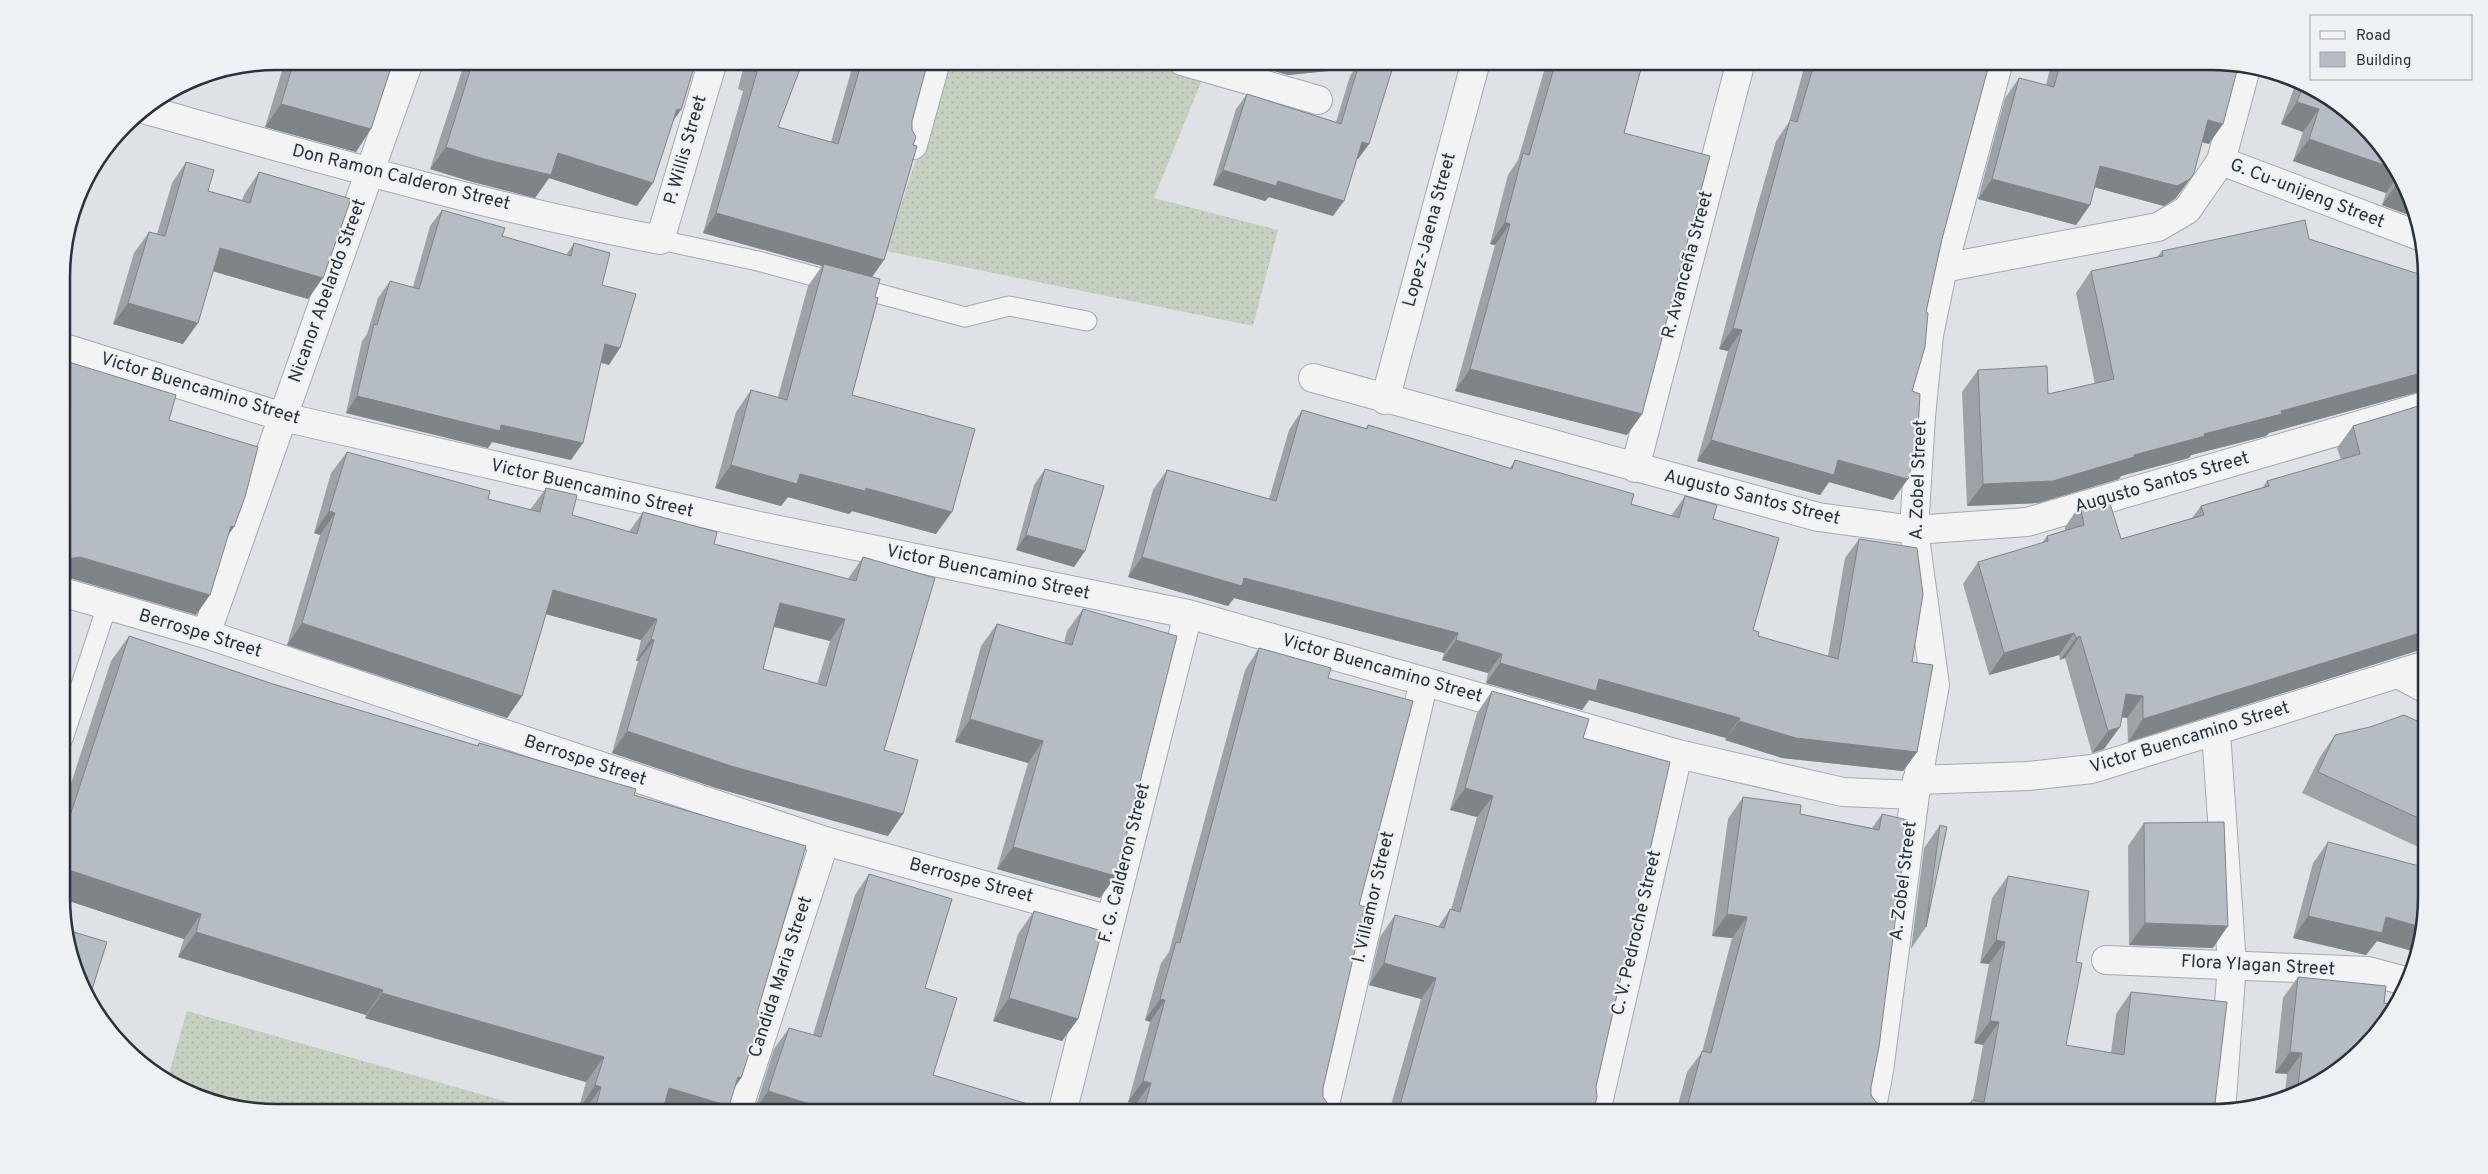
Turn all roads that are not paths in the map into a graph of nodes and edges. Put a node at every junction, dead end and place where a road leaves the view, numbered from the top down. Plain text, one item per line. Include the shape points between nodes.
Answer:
1 (406, 70) edge
2 (710, 70) edge
3 (934, 70) edge
4 (1232, 70) edge
5 (1474, 70) edge
6 (1739, 70) edge
7 (1997, 70) edge
8 (2245, 73) edge
9 (1318, 100) dead end
10 (153, 112) edge
11 (913, 145) edge
12 (2221, 161) junction
13 (372, 172) junction
14 (2413, 234) edge
15 (660, 240) junction
16 (1943, 268) junction
17 (1087, 321) dead end
18 (70, 350) edge
19 (1313, 378) dead end
20 (1385, 400) junction
21 (2418, 408) edge
22 (283, 417) junction
23 (1635, 468) junction
24 (1914, 530) junction
25 (70, 594) edge
26 (107, 606) junction
27 (1188, 614) junction
28 (206, 634) junction
29 (2418, 668) edge
30 (2398, 674) junction
31 (1424, 681) junction
32 (2418, 685) edge
33 (70, 719) edge
34 (2216, 732) junction
35 (1678, 754) junction
36 (1916, 788) junction
37 (825, 841) junction
38 (1110, 920) junction
39 (2106, 960) dead end
40 (2232, 964) junction
41 (2401, 980) edge
42 (740, 1104) edge
43 (1064, 1104) edge
44 (1325, 1104) edge
45 (1598, 1104) edge
46 (1873, 1104) edge
47 (2222, 1104) edge

1 - 13 street, Nicanor Abelardo Street
2 - 15 street, P. Willis Street
3 - 11 street
4 - 9 street
5 - 20 street, Lopez-Jaena Street
6 - 23 street, R. Avanceña Street
7 - 16 street, A. Zobel Street
8 - 12 street
10 - 13 street, Don Ramon Calderon Street
12 - 14 street, G. Cu-unijeng Street
12 - 16 street via 2187,210 2158,227
13 - 15 street, Don Ramon Calderon Street
13 - 22 street, Nicanor Abelardo Street
15 - 17 lane via 758,261 964,317 1009,306
16 - 24 street, A. Zobel Street via 1929,335
18 - 22 street, Victor Buencamino Street
19 - 20 street, Augusto Santos Street
20 - 23 street, Augusto Santos Street
21 - 24 street, Augusto Santos Street via 2027,522
22 - 27 street, Victor Buencamino Street via 758,526
22 - 28 street, Nicanor Abelardo Street
23 - 24 street, Augusto Santos Street via 1818,517
24 - 36 street, A. Zobel Street via 1934,685
25 - 26 street, Berrospe Street
26 - 28 street, Berrospe Street
26 - 33 lane
27 - 31 street, Victor Buencamino Street
27 - 38 street, F. G. Calderon Street
28 - 37 street, Berrospe Street
29 - 30 street, Victor Buencamino Street
30 - 32 street
30 - 34 street, Victor Buencamino Street
31 - 35 street, Victor Buencamino Street
31 - 44 street, I. Villamor Street
34 - 36 street, Victor Buencamino Street via 2092,769
34 - 40 street
35 - 36 street, Victor Buencamino Street via 1843,792
35 - 45 street, C. V. Pedroche Street
36 - 46 street, A. Zobel Street
37 - 38 street, Berrospe Street
37 - 42 street, Candida Maria Street
38 - 43 street, F. G. Calderon Street
39 - 40 street, Flora Ylagan Street
40 - 41 street, Flora Ylagan Street via 2368,971
40 - 47 street

